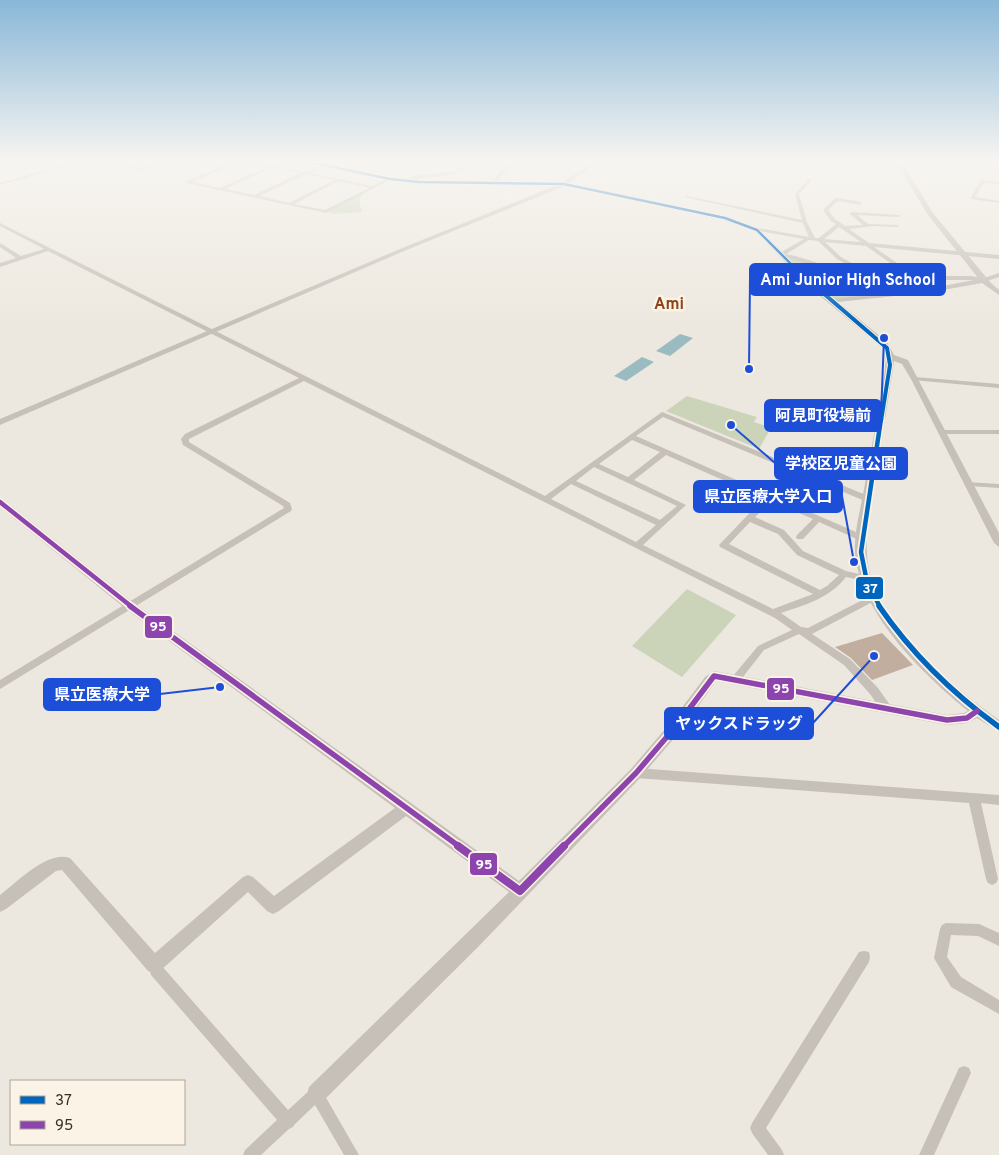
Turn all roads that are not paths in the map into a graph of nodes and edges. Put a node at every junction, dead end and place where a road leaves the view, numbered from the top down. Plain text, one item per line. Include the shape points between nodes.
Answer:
1 (488, 216) edge
2 (715, 216) edge
3 (776, 216) edge
4 (803, 216) edge
5 (828, 216) edge
6 (855, 216) edge
7 (932, 216) edge
8 (805, 222) junction
9 (839, 224) junction
10 (1, 225) edge
11 (867, 226) junction
12 (897, 226) dead end
13 (844, 228) junction
14 (758, 230) junction
15 (811, 239) junction
16 (820, 240) junction
17 (866, 244) junction
18 (0, 245) edge
19 (48, 249) junction
20 (782, 254) junction
21 (963, 254) junction
22 (999, 257) edge
23 (20, 258) junction
24 (0, 265) edge
25 (999, 275) edge
26 (874, 278) junction
27 (914, 278) junction
28 (984, 280) junction
29 (932, 290) junction
30 (999, 293) edge
31 (880, 296) junction
32 (871, 297) junction
33 (831, 301) junction
34 (212, 331) junction
35 (890, 357) junction
36 (304, 378) junction
37 (915, 379) junction
38 (999, 386) edge
39 (0, 422) edge
40 (943, 432) junction
41 (999, 432) edge
42 (632, 437) junction
43 (666, 451) junction
44 (594, 464) junction
45 (629, 480) junction
46 (571, 481) junction
47 (970, 484) junction
48 (999, 486) edge
49 (769, 498) junction
50 (546, 499) junction
51 (868, 499) junction
52 (0, 502) edge
53 (750, 518) junction
54 (818, 519) junction
55 (661, 524) junction
56 (800, 537) dead end
57 (862, 538) junction
58 (999, 544) edge
59 (638, 545) junction
60 (844, 574) junction
61 (865, 578) junction
62 (820, 594) junction
63 (875, 597) junction
64 (130, 606) junction
65 (772, 613) junction
66 (800, 630) junction
67 (736, 679) junction
68 (0, 685) edge
69 (886, 708) junction
70 (977, 711) junction
71 (999, 727) edge
72 (636, 773) junction
73 (974, 798) junction
74 (999, 800) edge
75 (404, 809) junction
76 (992, 879) dead end
77 (520, 891) junction
78 (0, 904) edge
79 (999, 940) edge
80 (864, 957) dead end
81 (154, 965) junction
82 (999, 1006) edge
83 (964, 1073) dead end
84 (316, 1094) junction
85 (288, 1122) junction
86 (250, 1155) edge
87 (352, 1155) edge
88 (776, 1155) edge
89 (926, 1155) edge

1 - 34 street
2 - 14 street
3 - 8 street
4 - 8 street
5 - 9 street
6 - 11 street
7 - 21 street
8 - 15 street
9 - 13 street
9 - 16 street
10 - 19 street
11 - 12 street
11 - 13 street
13 - 17 street
14 - 15 street
14 - 20 street
15 - 16 street
15 - 20 street
16 - 17 street
16 - 26 street via 839,258
17 - 21 street
17 - 27 street
18 - 23 street
19 - 23 street
19 - 34 street
20 - 32 street via 834,272 858,285
20 - 33 street
21 - 22 street
21 - 28 street
23 - 24 street
25 - 28 street
26 - 27 street
26 - 31 street
27 - 28 street
27 - 29 street
28 - 29 street
28 - 30 street
29 - 31 street
31 - 32 street
32 - 33 street
33 - 35 street via 884,344
34 - 36 street
34 - 39 street
35 - 37 street via 902,360
35 - 51 street
36 - 50 street
36 - 64 street via 185,439 186,443 287,505 288,509
37 - 38 street
37 - 40 street
40 - 41 street
40 - 47 street
42 - 43 street
42 - 44 street
42 - 51 street via 662,414
43 - 45 street
43 - 49 street
44 - 45 street
44 - 46 street
45 - 55 street via 682,505
46 - 50 street
46 - 55 street
47 - 48 street
47 - 58 street
49 - 53 street
49 - 54 street
50 - 59 street
51 - 57 street
52 - 64 street
53 - 60 street via 781,532 800,553
53 - 62 street via 723,546
54 - 56 street
54 - 57 street
55 - 59 street
57 - 61 street via 861,560
59 - 65 street
60 - 61 street
60 - 62 street via 838,583
61 - 63 street
62 - 65 street
63 - 66 street via 809,632
63 - 70 street via 905,642
64 - 68 street
64 - 75 street
65 - 66 street
66 - 67 street via 761,648
66 - 69 street via 847,662
67 - 69 street
67 - 72 street via 714,676 709,680 677,725
69 - 70 street via 947,720 967,718
70 - 71 street
72 - 73 street
72 - 77 street
73 - 74 street
73 - 76 street
75 - 77 street
75 - 81 street via 273,906 248,882
77 - 84 street
78 - 81 street via 53,864 65,863
79 - 82 street via 979,930 946,928 940,958 956,982
80 - 88 street via 757,1128
81 - 85 street
83 - 89 street
84 - 85 street
84 - 87 street
85 - 86 street

